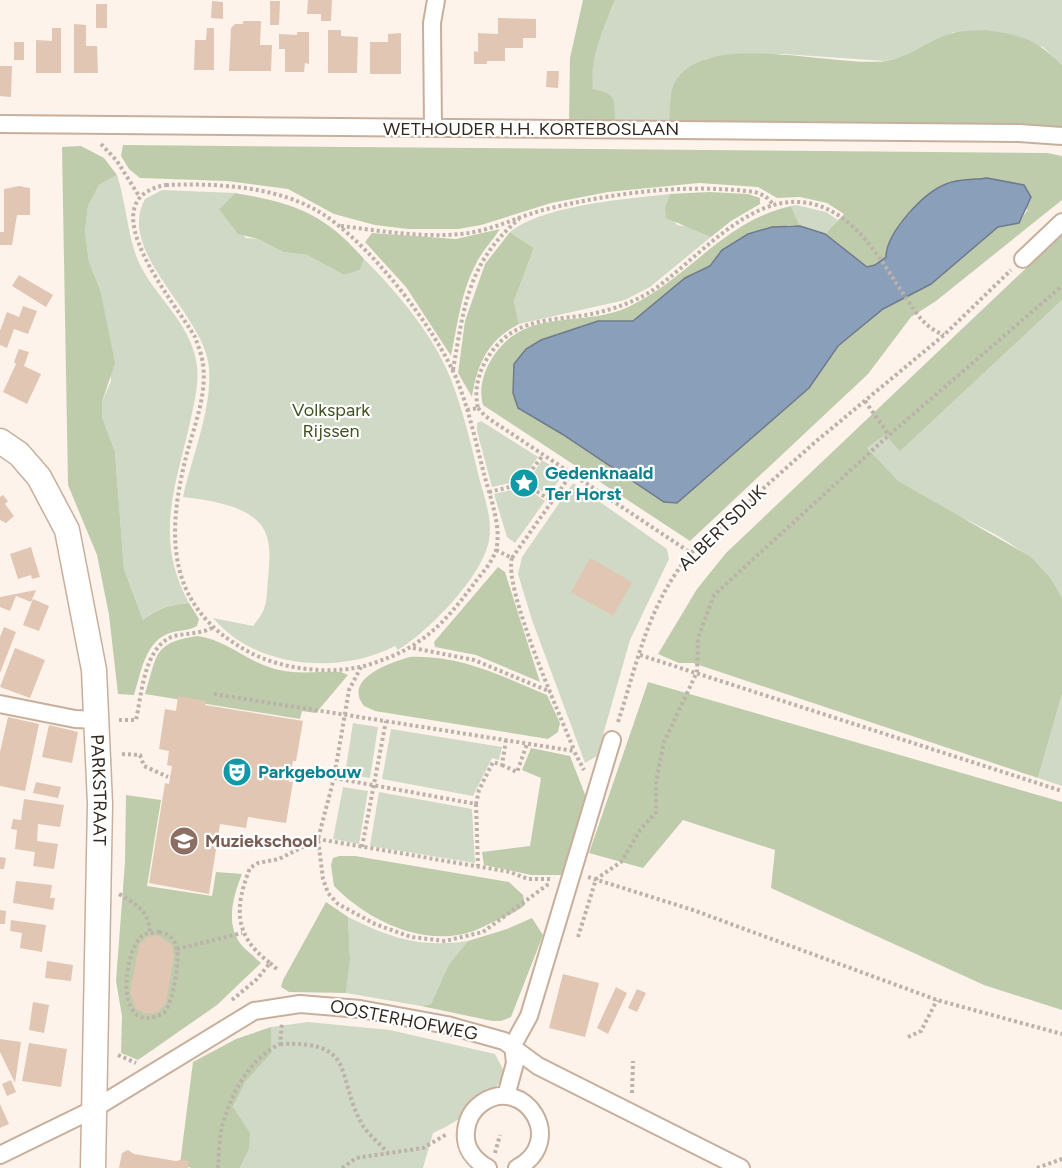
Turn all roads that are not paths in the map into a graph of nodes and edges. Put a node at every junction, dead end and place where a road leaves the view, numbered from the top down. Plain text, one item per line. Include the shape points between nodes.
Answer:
1 (436, 0) edge
2 (0, 124) edge
3 (433, 128) junction
4 (1062, 136) edge
5 (1062, 222) edge
6 (1023, 258) road end
7 (0, 441) edge
8 (0, 704) edge
9 (99, 720) junction
10 (612, 740) road end
11 (513, 1045) junction
12 (506, 1096) junction
13 (92, 1110) junction
14 (0, 1155) edge
15 (93, 1168) edge
16 (488, 1168) edge
17 (517, 1168) edge
18 (741, 1168) edge

1 - 3 street via 432,23
2 - 3 street, WETHOUDER H.H. KORTEBOSLAAN
3 - 4 street, WETHOUDER H.H. KORTEBOSLAAN
5 - 6 street
7 - 9 main road, PARKSTRAAT via 19,454 39,477 67,530 94,670
8 - 9 street
9 - 13 main road, PARKSTRAAT via 113,893
10 - 11 street via 529,1016
11 - 12 street via 515,1063
11 - 13 street, OOSTERHOFWEG via 447,1025 360,1009 283,1005 254,1011
11 - 18 street, OOSTERHOFWEG via 530,1061
12 - 16 street via 477,1107 467,1125 468,1146 473,1156
12 - 17 street via 529,1107 540,1129 535,1154
13 - 14 street, OOSTERHOFWEG
13 - 15 main road, PARKSTRAAT

